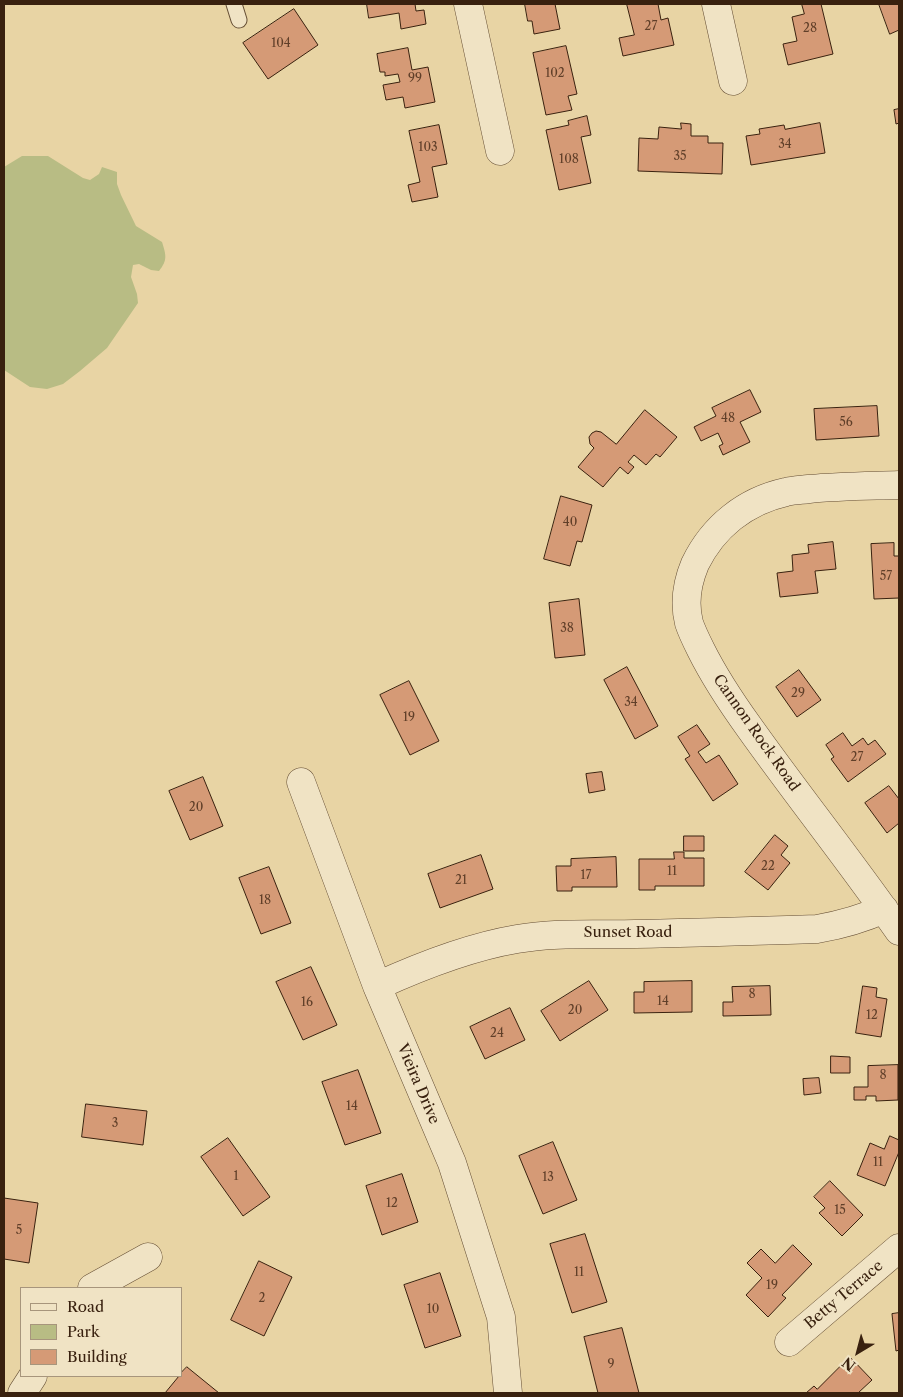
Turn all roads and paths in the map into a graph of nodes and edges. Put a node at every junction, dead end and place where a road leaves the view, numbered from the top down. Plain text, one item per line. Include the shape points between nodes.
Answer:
1 (234, 4) edge
2 (468, 4) edge
3 (716, 4) edge
4 (239, 20) dead end
5 (733, 81) dead end
6 (500, 152) dead end
7 (899, 485) edge
8 (301, 782) dead end
9 (884, 909) junction
10 (899, 931) edge
11 (377, 986) junction
12 (899, 1248) edge
13 (148, 1257) dead end
14 (94, 1287) edge
15 (789, 1342) dead end
16 (31, 1377) edge
17 (22, 1393) edge
18 (508, 1393) edge

1 - 4 lane
2 - 6 street
3 - 5 street
7 - 9 street, Cannon Rock Road via 837,486 786,492 758,501 726,521 708,541 690,575 686,596 689,623 722,689
8 - 11 street, Vieira Drive
9 - 10 street, Cannon Rock Road
9 - 11 street, Sunset Road via 817,929 586,933 519,938 418,967
11 - 18 street, Vieira Drive via 452,1163 501,1316
12 - 15 street, Betty Terrace
13 - 14 street
16 - 17 street

